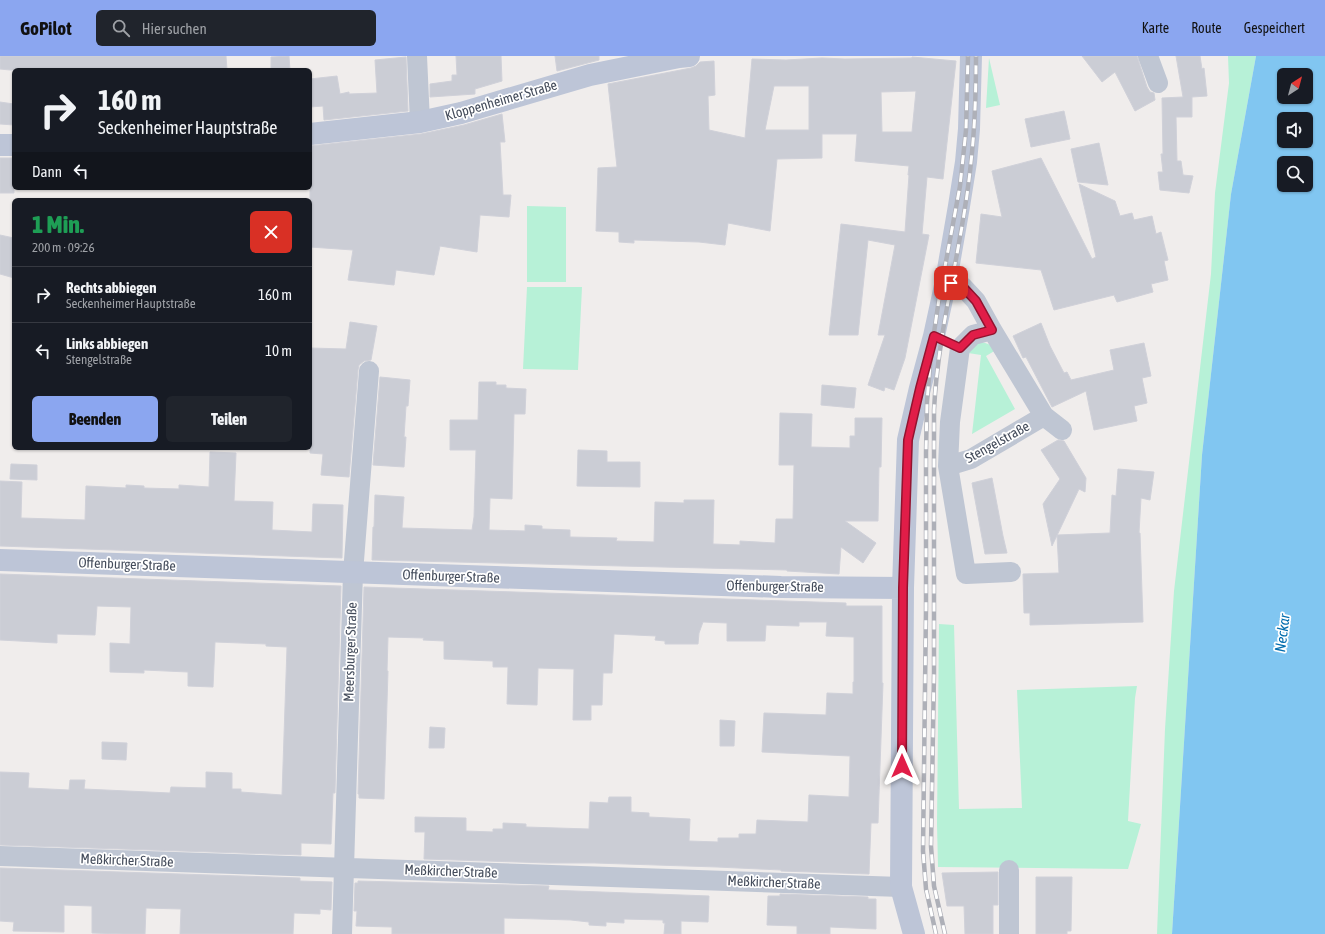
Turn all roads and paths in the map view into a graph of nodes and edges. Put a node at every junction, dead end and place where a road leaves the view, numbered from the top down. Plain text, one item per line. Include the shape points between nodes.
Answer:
1 (417, 56) edge
2 (689, 56) edge
3 (971, 56) edge
4 (1148, 56) edge
5 (1158, 83) dead end
6 (420, 122) junction
7 (312, 134) edge
8 (0, 145) edge
9 (12, 145) edge
10 (946, 281) junction
11 (992, 330) junction
12 (934, 336) junction
13 (960, 348) junction
14 (369, 372) dead end
15 (1044, 416) junction
16 (1062, 430) dead end
17 (948, 466) junction
18 (0, 560) edge
19 (1011, 572) dead end
20 (353, 573) junction
21 (903, 588) junction
22 (0, 856) edge
23 (344, 867) junction
24 (1009, 870) dead end
25 (901, 887) junction
26 (342, 934) edge
27 (900, 934) edge
28 (914, 934) edge
29 (1008, 934) edge

1 - 6 street
2 - 6 street, Kloppenheimer Straße via 590,75 461,113
3 - 10 street via 966,162
4 - 5 street
6 - 7 street, Kloppenheimer Straße
8 - 9 street
10 - 11 street, Stengelstraße via 963,287 976,301
10 - 12 street
11 - 13 street via 973,335
11 - 15 street, Stengelstraße
12 - 13 street
12 - 21 street via 908,440
13 - 17 street via 950,422
14 - 20 street, Meersburger Straße
15 - 16 street, Stengelstraße
15 - 17 street, Stengelstraße via 971,459
17 - 19 street via 966,574
18 - 20 street, Offenburger Straße
20 - 21 street, Offenburger Straße via 781,587
20 - 23 street, Meersburger Straße
21 - 25 street
22 - 23 street, Meßkircher Straße
23 - 25 street, Meßkircher Straße
23 - 26 street, Meersburger Straße
24 - 29 street
25 - 27 street
25 - 28 street

